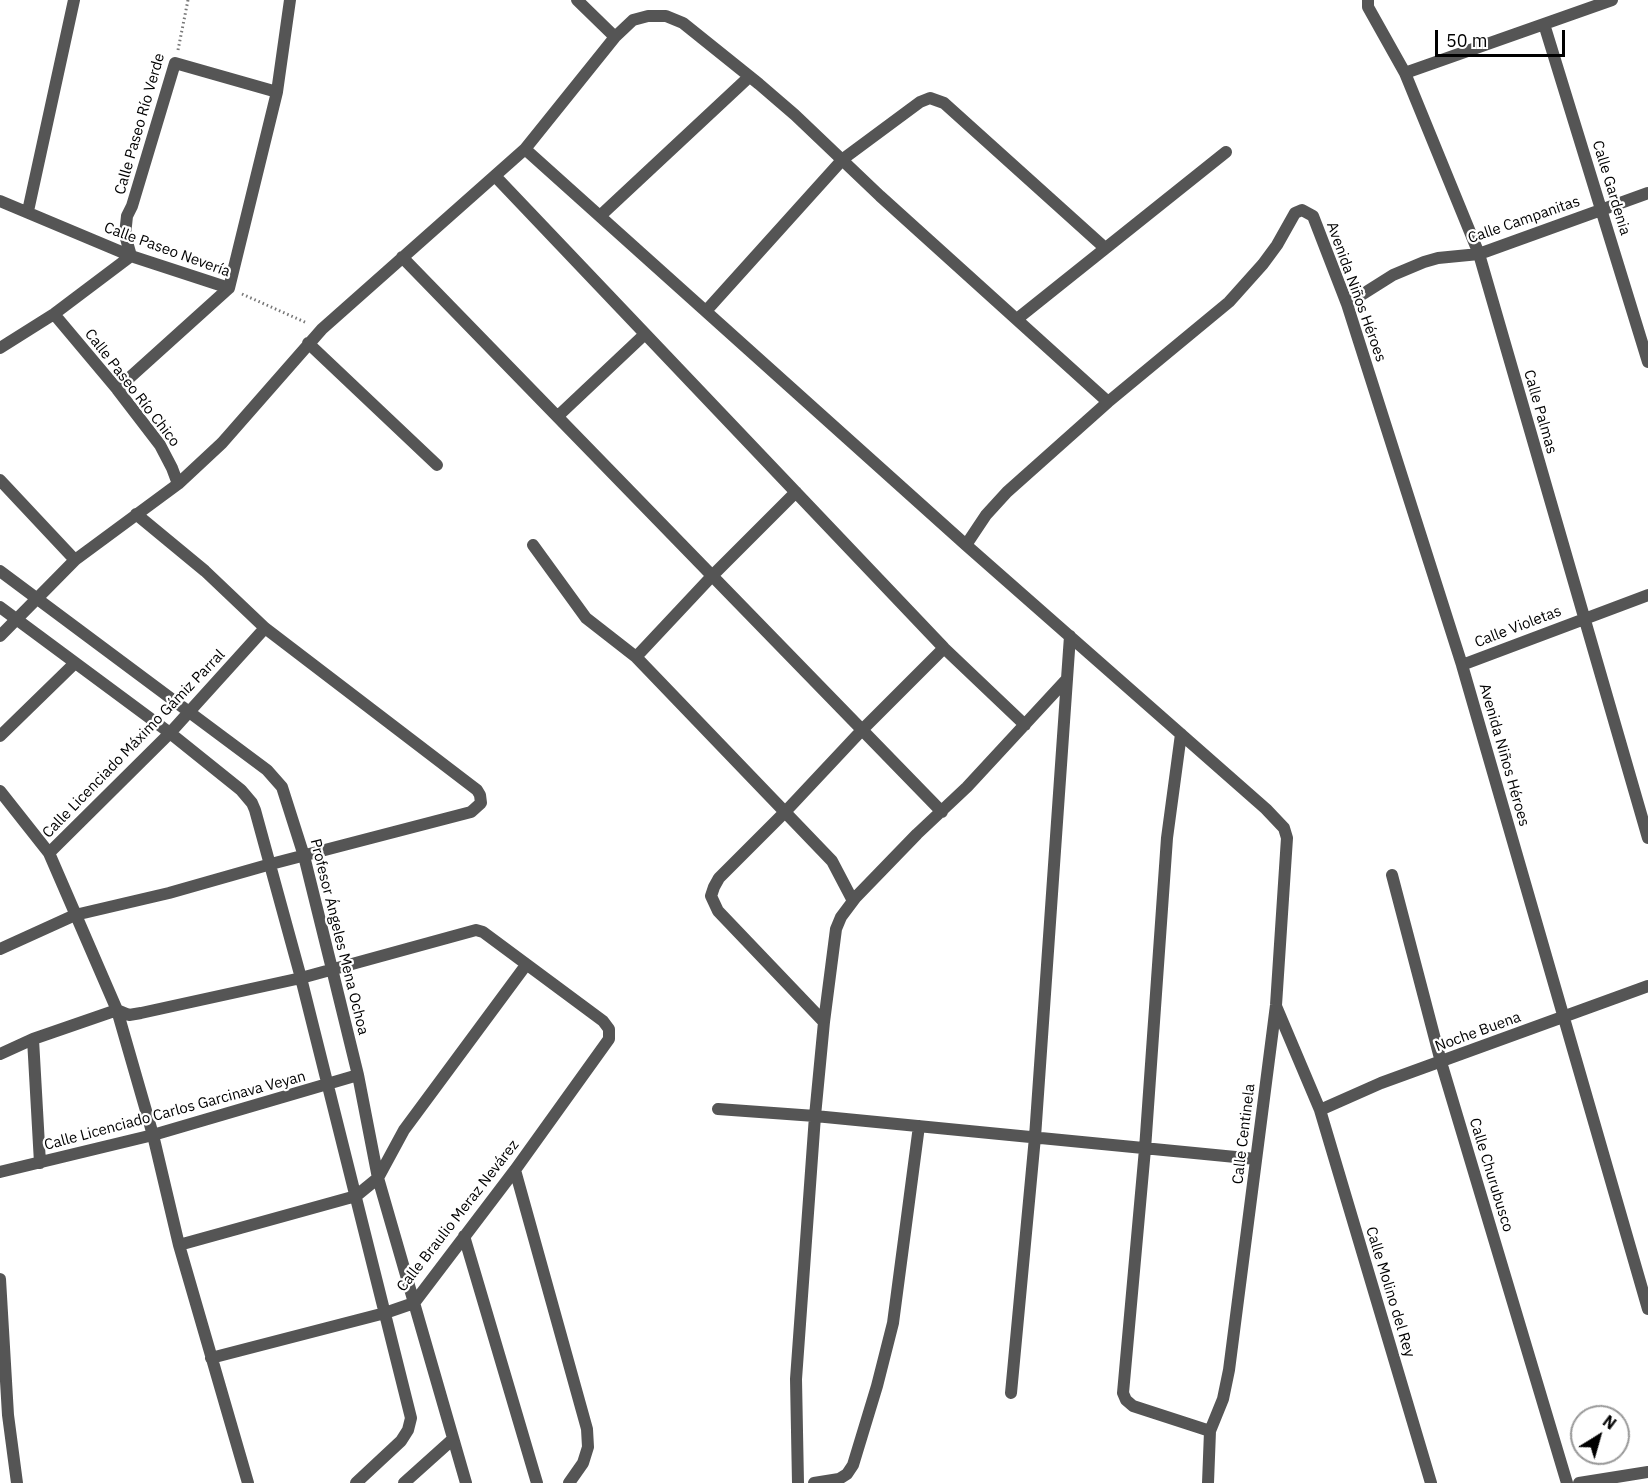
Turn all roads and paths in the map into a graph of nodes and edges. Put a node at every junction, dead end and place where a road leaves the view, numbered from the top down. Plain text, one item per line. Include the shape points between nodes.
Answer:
1 (74, 0) edge
2 (188, 0) edge
3 (290, 0) edge
4 (577, 0) edge
5 (1612, 0) edge
6 (1368, 3) edge
7 (1544, 24) junction
8 (615, 37) junction
9 (175, 63) junction
10 (1405, 73) junction
11 (750, 77) junction
12 (278, 92) junction
13 (525, 149) junction
14 (1226, 152) dead end
15 (843, 159) junction
16 (495, 176) junction
17 (1648, 194) edge
18 (0, 201) edge
19 (1602, 209) junction
20 (28, 211) junction
21 (600, 216) junction
22 (1105, 248) junction
23 (1479, 254) junction
24 (131, 256) junction
25 (402, 257) junction
26 (229, 288) junction
27 (1347, 304) junction
28 (706, 311) junction
29 (54, 314) junction
30 (1017, 319) junction
31 (322, 329) junction
32 (645, 334) junction
33 (308, 344) junction
34 (0, 348) edge
35 (1648, 362) edge
36 (117, 389) junction
37 (1108, 402) junction
38 (558, 416) junction
39 (437, 465) dead end
40 (0, 480) edge
41 (178, 484) junction
42 (796, 492) junction
43 (136, 514) junction
44 (533, 545) dead end
45 (966, 545) junction
46 (75, 561) junction
47 (0, 572) edge
48 (712, 576) junction
49 (1648, 595) edge
50 (37, 599) junction
51 (0, 606) edge
52 (1585, 618) junction
53 (17, 619) junction
54 (265, 628) junction
55 (0, 636) edge
56 (1070, 636) junction
57 (945, 648) junction
58 (636, 657) junction
59 (75, 663) junction
60 (1462, 665) junction
61 (1066, 680) junction
62 (189, 712) junction
63 (1025, 725) junction
64 (862, 730) junction
65 (170, 733) junction
66 (1181, 734) junction
67 (0, 736) edge
68 (0, 791) edge
69 (786, 811) junction
70 (942, 812) junction
71 (1648, 838) edge
72 (49, 854) junction
73 (304, 856) junction
74 (271, 864) junction
75 (1392, 874) dead end
76 (853, 901) junction
77 (75, 915) junction
78 (0, 949) edge
79 (526, 965) junction
80 (332, 969) junction
81 (301, 978) junction
82 (1648, 986) edge
83 (1276, 1005) junction
84 (117, 1010) junction
85 (1564, 1017) junction
86 (824, 1022) junction
87 (33, 1039) junction
88 (0, 1054) edge
89 (1441, 1062) junction
90 (358, 1075) junction
91 (327, 1084) junction
92 (718, 1109) dead end
93 (1320, 1110) junction
94 (814, 1116) junction
95 (919, 1126) junction
96 (153, 1135) junction
97 (1035, 1137) junction
98 (1145, 1149) junction
99 (1256, 1159) junction
100 (40, 1163) junction
101 (515, 1170) junction
102 (0, 1172) edge
103 (378, 1178) junction
104 (356, 1196) junction
105 (464, 1236) junction
106 (179, 1245) junction
107 (0, 1278) edge
108 (414, 1303) junction
109 (1648, 1309) edge
110 (385, 1313) junction
111 (211, 1358) junction
112 (1011, 1393) dead end
113 (1210, 1431) junction
114 (453, 1439) junction
115 (1648, 1472) edge
116 (17, 1483) edge
117 (248, 1483) edge
118 (356, 1483) edge
119 (404, 1483) edge
120 (466, 1483) edge
121 (537, 1483) edge
122 (569, 1483) edge
123 (798, 1483) edge
124 (814, 1483) edge
125 (1208, 1483) edge
126 (1431, 1483) edge
127 (1567, 1483) edge
128 (1579, 1483) edge

1 - 20 street
2 - 9 path, Calle Paseo Río Verde
3 - 12 street
4 - 8 street
5 - 7 street
6 - 10 street, Calle Palmas
7 - 10 street
7 - 19 street, Calle Gardenia
8 - 11 street via 633,20 666,16 683,23
8 - 13 street
9 - 12 street
9 - 24 street, Calle Paseo Río Verde via 127,216 125,235
10 - 23 street, Calle Palmas
11 - 15 street
11 - 21 street
12 - 26 street
13 - 16 street
13 - 21 street
14 - 22 street
15 - 22 street via 930,98 944,103
15 - 28 street
15 - 30 street
16 - 25 street
16 - 32 street
17 - 19 street, Calle Campanitas
18 - 20 street, Calle Paseo Nevería
19 - 23 street, Calle Campanitas
19 - 35 street, Calle Gardenia
20 - 24 street, Calle Paseo Nevería
21 - 28 street
22 - 30 street
23 - 27 street, Calle Campanitas via 1424,262
23 - 52 street, Calle Palmas
24 - 26 street, Calle Paseo Nevería
24 - 29 street
25 - 31 street
25 - 38 street
26 - 31 path, Calle Paseo Nevería
26 - 36 street
27 - 37 street, Avenida Niños Héroes via 1313,216 1302,210 1295,213 1270,255 1229,302
27 - 60 street, Avenida Niños Héroes
28 - 45 street
29 - 34 street
29 - 36 street, Calle Paseo Río Chico
30 - 37 street
31 - 33 street
32 - 38 street
32 - 42 street
33 - 39 street
33 - 41 street via 222,443
36 - 41 street, Calle Paseo Río Chico via 160,445
37 - 45 street via 1007,492
38 - 48 street
40 - 46 street
41 - 43 street
42 - 48 street
42 - 57 street
43 - 46 street
43 - 54 street
44 - 58 street via 586,618
45 - 56 street
46 - 50 street
47 - 50 street, Profesor Ángeles Mena Ochoa
48 - 58 street
48 - 64 street
49 - 52 street, Calle Violetas
50 - 53 street
50 - 62 street, Profesor Ángeles Mena Ochoa
51 - 53 street
52 - 60 street, Calle Violetas
52 - 71 street, Calle Palmas
53 - 55 street
53 - 59 street
54 - 62 street, Calle Licenciado Máximo Gámiz Parral
54 - 73 street via 477,790 482,800 471,812
56 - 61 street
56 - 66 street
57 - 63 street
57 - 64 street
58 - 69 street
59 - 65 street
59 - 67 street
60 - 85 street, Avenida Niños Héroes
61 - 63 street
61 - 97 street
62 - 65 street, Calle Licenciado Máximo Gámiz Parral
62 - 73 street, Profesor Ángeles Mena Ochoa via 276,779
63 - 70 street
64 - 69 street
64 - 70 street
65 - 72 street, Calle Licenciado Máximo Gámiz Parral
65 - 74 street via 247,796
66 - 83 street, Calle Centinela via 1284,828 1287,838
66 - 98 street via 1167,838
68 - 72 street
69 - 76 street via 832,861
69 - 86 street via 719,878 711,896 718,911
70 - 76 street
72 - 77 street
73 - 74 street
73 - 80 street, Profesor Ángeles Mena Ochoa
74 - 77 street
74 - 81 street
75 - 89 street, Calle Churubusco
76 - 86 street via 836,928
77 - 78 street
77 - 84 street
79 - 80 street via 476,930
79 - 101 street, Calle Braulio Meraz Nevárez via 603,1021 609,1038
79 - 103 street via 404,1130
80 - 81 street
80 - 90 street, Profesor Ángeles Mena Ochoa
81 - 84 street via 153,1011 129,1015
81 - 91 street
82 - 85 street, Noche Buena
83 - 93 street, Calle Molino del Rey
83 - 99 street, Calle Centinela
84 - 87 street
84 - 96 street
85 - 89 street, Noche Buena
85 - 109 street, Avenida Niños Héroes
86 - 94 street
87 - 88 street
87 - 100 street
89 - 93 street, Noche Buena
89 - 127 street, Calle Churubusco
90 - 91 street, Calle Licenciado Carlos Garcinava Veyan
90 - 103 street, Profesor Ángeles Mena Ochoa
91 - 96 street, Calle Licenciado Carlos Garcinava Veyan
91 - 104 street
92 - 94 street
93 - 126 street, Calle Molino del Rey
94 - 95 street
94 - 123 street via 796,1379
95 - 97 street
95 - 124 street via 893,1323 877,1386 853,1465 839,1479
96 - 100 street, Calle Licenciado Carlos Garcinava Veyan
96 - 106 street
97 - 98 street
97 - 112 street
98 - 99 street
98 - 113 street via 1123,1393 1133,1406
99 - 113 street, Calle Centinela via 1228,1380
100 - 102 street, Calle Licenciado Carlos Garcinava Veyan
101 - 105 street, Calle Braulio Meraz Nevárez
101 - 122 street via 587,1429 588,1447 583,1463
103 - 104 street
103 - 108 street, Profesor Ángeles Mena Ochoa
104 - 106 street
104 - 110 street
105 - 108 street, Calle Braulio Meraz Nevárez
105 - 121 street
106 - 111 street
107 - 116 street via 8,1415
108 - 110 street, Calle Braulio Meraz Nevárez
108 - 114 street, Profesor Ángeles Mena Ochoa
110 - 111 street, Calle Braulio Meraz Nevárez
110 - 118 street via 411,1418 401,1441
111 - 117 street
113 - 125 street, Calle Centinela
114 - 119 street
114 - 120 street, Profesor Ángeles Mena Ochoa
115 - 128 street

